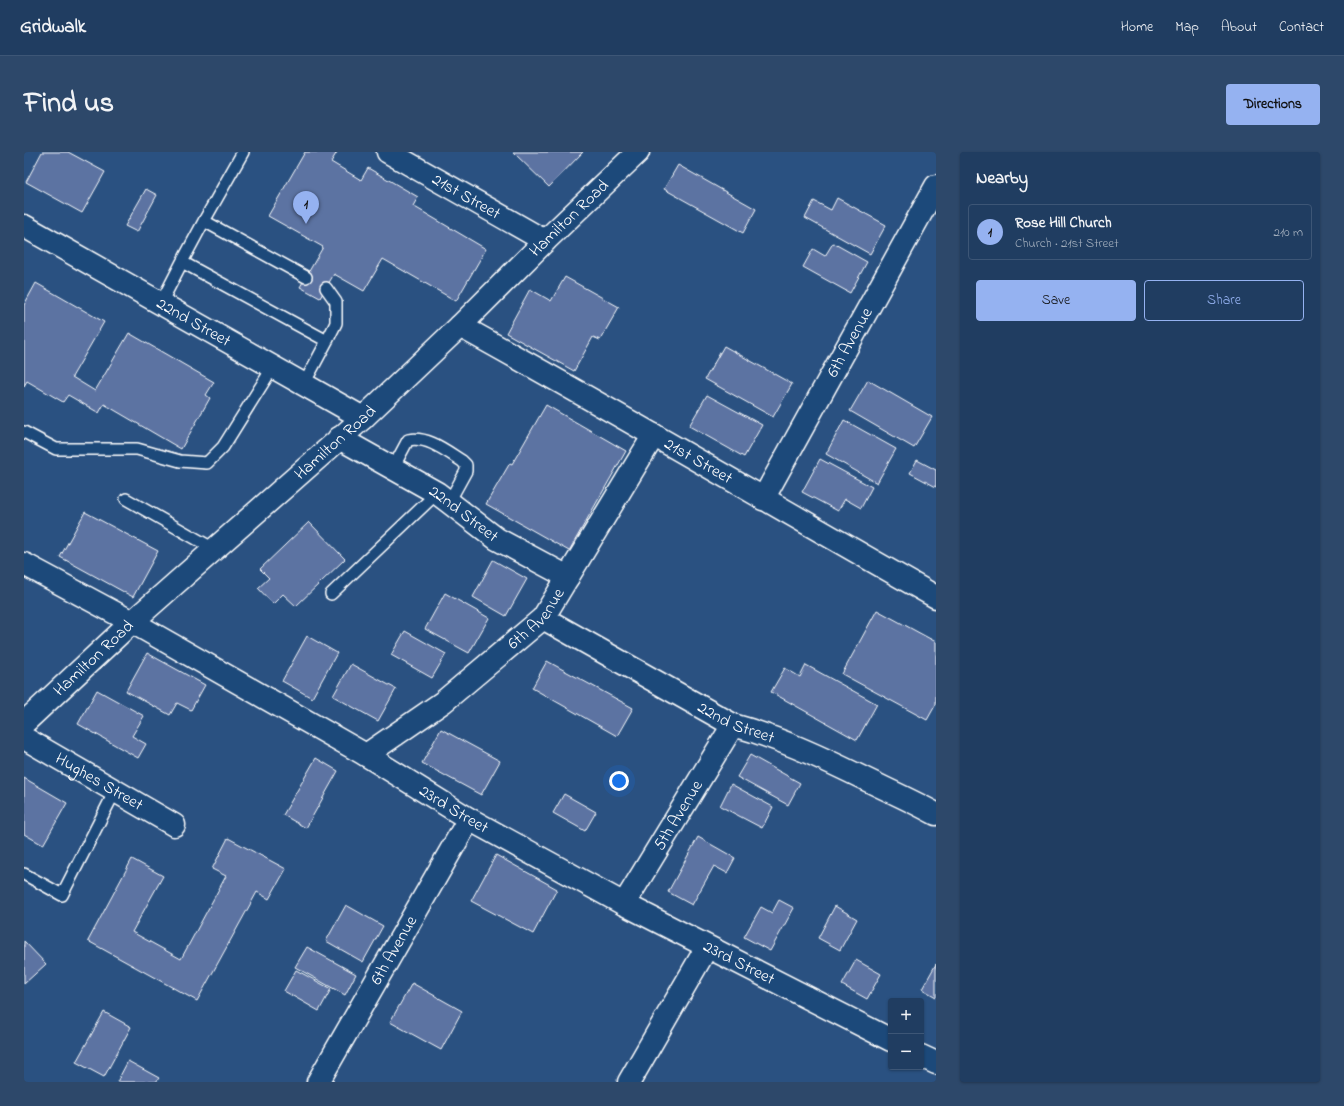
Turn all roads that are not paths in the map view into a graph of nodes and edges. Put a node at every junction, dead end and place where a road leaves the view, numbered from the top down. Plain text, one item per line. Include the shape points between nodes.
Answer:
1 (243, 152) edge
2 (388, 152) edge
3 (638, 152) edge
4 (936, 186) edge
5 (204, 220) junction
6 (24, 226) edge
7 (544, 241) junction
8 (182, 262) junction
9 (306, 277) dead end
10 (326, 288) dead end
11 (161, 303) junction
12 (460, 326) junction
13 (327, 341) junction
14 (273, 367) junction
15 (304, 384) junction
16 (363, 418) junction
17 (24, 432) edge
18 (654, 435) junction
19 (339, 438) junction
20 (393, 468) junction
21 (443, 497) junction
22 (126, 499) dead end
23 (763, 499) junction
24 (214, 549) junction
25 (24, 564) edge
26 (568, 577) junction
27 (331, 594) dead end
28 (936, 597) edge
29 (543, 618) junction
30 (132, 622) junction
31 (24, 723) edge
32 (733, 725) junction
33 (24, 738) edge
34 (366, 755) junction
35 (116, 791) junction
36 (936, 814) edge
37 (469, 819) junction
38 (174, 825) dead end
39 (24, 874) edge
40 (624, 904) junction
41 (707, 947) junction
42 (888, 1038) edge
43 (924, 1057) edge
44 (936, 1063) edge
45 (318, 1082) edge
46 (628, 1082) edge

1 - 5 lane
2 - 7 street, 21st Street
3 - 7 street, Hamilton Road
4 - 23 street, 6th Avenue
5 - 8 lane
5 - 9 lane
6 - 11 street, 22nd Street
7 - 12 street, Hamilton Road
8 - 11 lane
8 - 13 lane
10 - 13 lane via 336,302 336,323
11 - 14 street, 22nd Street
12 - 16 street, Hamilton Road
12 - 18 street, 21st Street
13 - 15 lane
14 - 15 street, 22nd Street
14 - 17 lane via 223,447 207,463 180,461 137,450 56,450
15 - 16 street, 22nd Street
16 - 19 street, Hamilton Road
18 - 23 street, 21st Street
18 - 26 street, 6th Avenue
19 - 20 street, 22nd Street
19 - 24 street, Hamilton Road
20 - 21 street, 22nd Street
20 - 21 lane via 408,440 416,438 425,440 462,460 466,465 466,471
21 - 26 street, 22nd Street via 498,539
21 - 27 lane
22 - 24 lane
23 - 28 street, 21st Street
24 - 30 street, Hamilton Road
25 - 30 street, 23rd Street
26 - 29 street, 6th Avenue
29 - 32 street, 22nd Street
29 - 34 street, 6th Avenue via 443,702
30 - 31 street, Hamilton Road
30 - 34 street, 23rd Street
32 - 36 street, 22nd Street via 785,742
32 - 40 street, 5th Avenue
33 - 35 street, Hughes Street
34 - 37 street, 23rd Street
35 - 38 street, Hughes Street
35 - 39 lane via 62,895
37 - 40 street, 23rd Street
37 - 45 street, 6th Avenue
40 - 41 street, 23rd Street
41 - 42 street, 23rd Street
41 - 46 street
43 - 44 street

